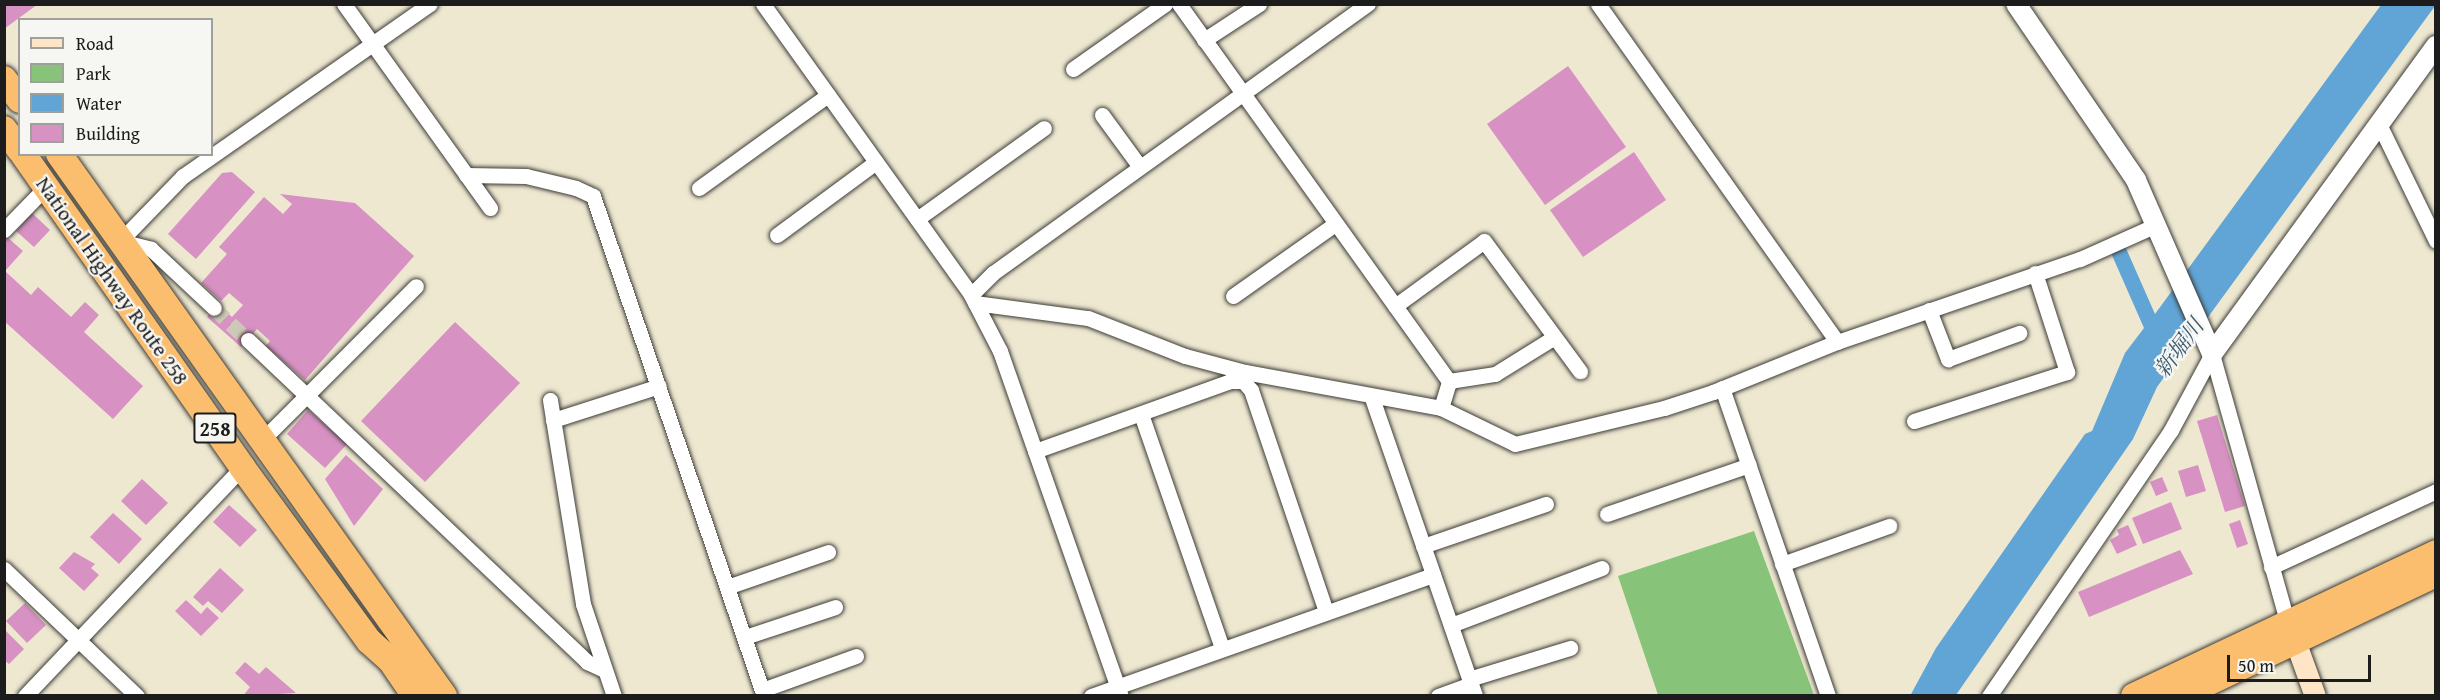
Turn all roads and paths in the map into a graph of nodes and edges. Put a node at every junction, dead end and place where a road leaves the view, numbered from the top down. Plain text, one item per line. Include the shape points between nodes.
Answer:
1 (344, 4) edge
2 (430, 4) edge
3 (763, 4) edge
4 (1164, 4) edge
5 (1179, 4) edge
6 (1259, 4) edge
7 (1368, 4) edge
8 (1598, 4) edge
9 (2016, 4) edge
10 (1204, 40) junction
11 (373, 46) junction
12 (2436, 46) edge
13 (1073, 69) dead end
14 (4, 78) edge
15 (828, 95) junction
16 (1242, 95) junction
17 (18, 97) edge
18 (1102, 115) dead end
19 (2379, 124) junction
20 (1044, 128) dead end
21 (4, 129) edge
22 (18, 147) edge
23 (213, 155) edge
24 (24, 156) edge
25 (60, 156) edge
26 (212, 156) edge
27 (876, 162) junction
28 (1140, 167) junction
29 (466, 175) junction
30 (46, 187) junction
31 (699, 188) dead end
32 (490, 208) dead end
33 (917, 219) junction
34 (1335, 224) junction
35 (2156, 225) junction
36 (4, 230) edge
37 (777, 236) dead end
38 (120, 241) junction
39 (2436, 242) edge
40 (2035, 273) junction
41 (416, 286) dead end
42 (1233, 296) dead end
43 (973, 299) junction
44 (1395, 306) junction
45 (214, 309) tunnel mouth
46 (1929, 310) junction
47 (2019, 333) dead end
48 (1553, 338) junction
49 (248, 340) tunnel mouth
50 (1837, 342) junction
51 (2212, 354) junction
52 (1580, 372) dead end
53 (1244, 377) junction
54 (1449, 381) junction
55 (659, 386) junction
56 (1722, 388) junction
57 (308, 396) junction
58 (1372, 398) junction
59 (550, 400) dead end
60 (1441, 408) junction
61 (1141, 414) junction
62 (553, 420) junction
63 (1914, 421) dead end
64 (261, 441) junction
65 (1035, 451) junction
66 (1749, 465) junction
67 (242, 467) junction
68 (2436, 491) edge
69 (1546, 504) dead end
70 (1607, 514) dead end
71 (1889, 526) dead end
72 (1423, 546) junction
73 (828, 552) dead end
74 (2436, 552) edge
75 (1782, 564) junction
76 (2271, 567) junction
77 (4, 568) edge
78 (1602, 568) dead end
79 (2436, 574) edge
80 (1433, 575) junction
81 (727, 587) junction
82 (835, 607) dead end
83 (1326, 612) junction
84 (1451, 626) junction
85 (2293, 631) junction
86 (745, 637) junction
87 (78, 639) junction
88 (369, 641) junction
89 (1222, 648) junction
90 (1570, 648) dead end
91 (856, 656) dead end
92 (604, 670) junction
93 (1472, 686) edge
94 (1119, 691) edge
95 (436, 693) edge
96 (763, 693) edge
97 (25, 696) edge
98 (137, 696) edge
99 (400, 696) edge
100 (614, 696) edge
101 (1091, 696) edge
102 (1438, 696) edge
103 (1828, 696) edge
104 (1989, 696) edge
105 (2134, 696) edge
106 (2180, 696) edge
107 (2315, 696) edge

1 - 11 street
2 - 11 street
3 - 15 street
4 - 13 street
5 - 10 street
6 - 10 street
7 - 16 street
8 - 50 street
9 - 35 street via 2125,162
10 - 16 street
11 - 23 street
11 - 29 street
12 - 19 street
14 - 17 highway
15 - 27 street
15 - 31 street
16 - 28 street
16 - 34 street
18 - 28 street
19 - 39 street
19 - 51 street
20 - 33 street
21 - 22 highway
24 - 30 highway, National Highway Route 258 / 258
25 - 38 highway, National Highway Route 258 / 258
26 - 38 street via 183,176
27 - 33 street
27 - 37 street
28 - 43 street via 993,273
29 - 32 street
29 - 55 street via 526,176 576,188 592,196
30 - 36 street
30 - 67 highway, National Highway Route 258 / 258
33 - 43 street
34 - 42 street
34 - 44 street
35 - 40 street
35 - 51 street
38 - 45 street via 151,249
38 - 64 highway, National Highway Route 258 / 258
40 - 46 street
40 - 63 street via 2067,372
41 - 57 street
43 - 53 street via 1104,322
43 - 65 street via 1000,351
44 - 48 street via 1484,241
44 - 54 street
46 - 47 street via 1948,359
46 - 50 street
48 - 52 street
48 - 54 street via 1495,374
49 - 57 street
50 - 56 street
51 - 76 street
51 - 104 street via 2171,430
53 - 58 street
53 - 61 street
53 - 83 street
54 - 60 street
55 - 62 street
55 - 81 street
56 - 60 street via 1664,408 1515,444
56 - 66 street
57 - 64 street
57 - 92 street via 587,662
58 - 60 street via 1389,397
58 - 72 street
59 - 62 street
61 - 65 street
61 - 89 street
62 - 92 street via 581,593
64 - 95 highway, National Highway Route 258 / 258
65 - 94 street
66 - 70 street
66 - 75 street
67 - 87 street
67 - 88 highway, National Highway Route 258 / 258
68 - 76 street
69 - 72 street
71 - 75 street
72 - 80 street
73 - 81 street
74 - 85 highway
75 - 103 street
76 - 85 street
77 - 87 street
78 - 84 street
79 - 85 highway
80 - 83 street
80 - 84 street
81 - 86 street
82 - 86 street
83 - 89 street
84 - 93 street
85 - 105 highway
85 - 106 highway
85 - 107 main road
86 - 96 street
87 - 97 street
87 - 98 street
88 - 95 highway, National Highway Route 258 / 258
88 - 99 highway, 258
89 - 94 street
90 - 93 street
91 - 96 street
92 - 100 street
93 - 102 street
94 - 101 street

